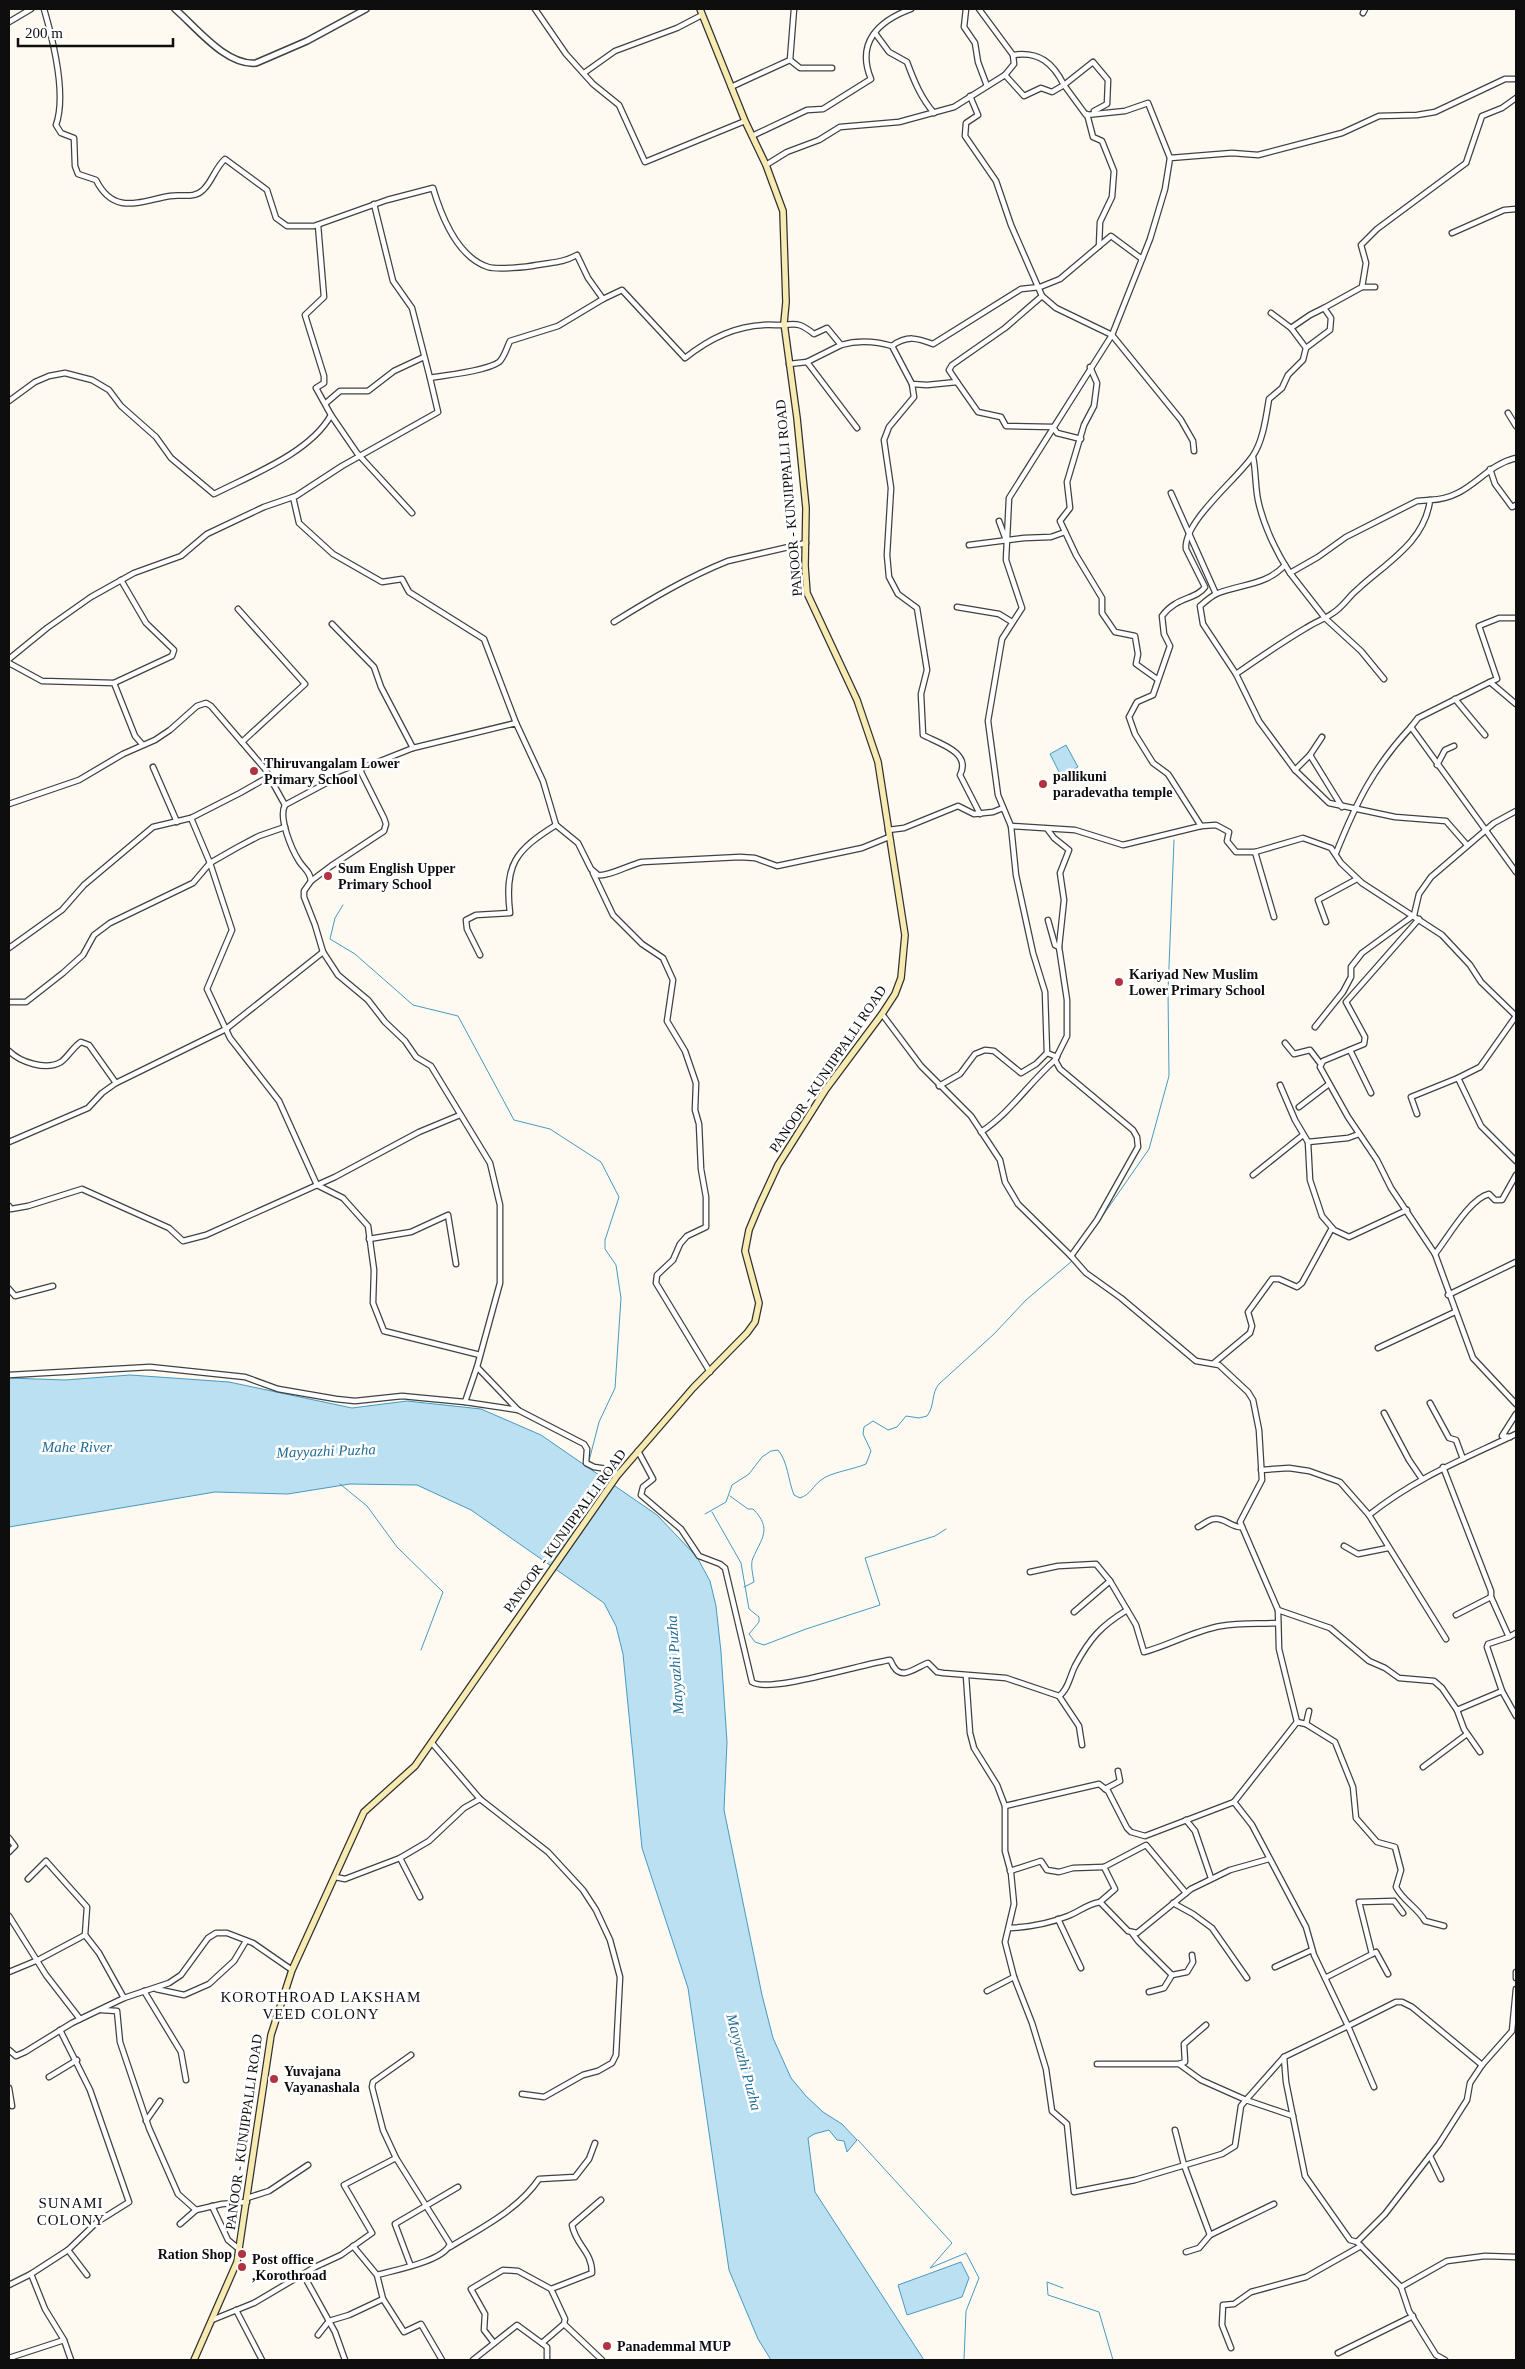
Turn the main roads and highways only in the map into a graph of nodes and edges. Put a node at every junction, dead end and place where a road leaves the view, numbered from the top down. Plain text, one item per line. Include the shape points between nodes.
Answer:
1 (701, 12) edge
2 (194, 2360) edge

1 - 2 main road, PANOOR - KUNJIPPALLI ROAD via 783,211 784,323 806,508 805,566 809,601 861,710 878,762 905,935 901,978 896,994 826,1089 778,1165 755,1214 745,1251 757,1290 757,1314 747,1334 617,1476 415,1766 364,1812 292,1970 271,2035 240,2250

